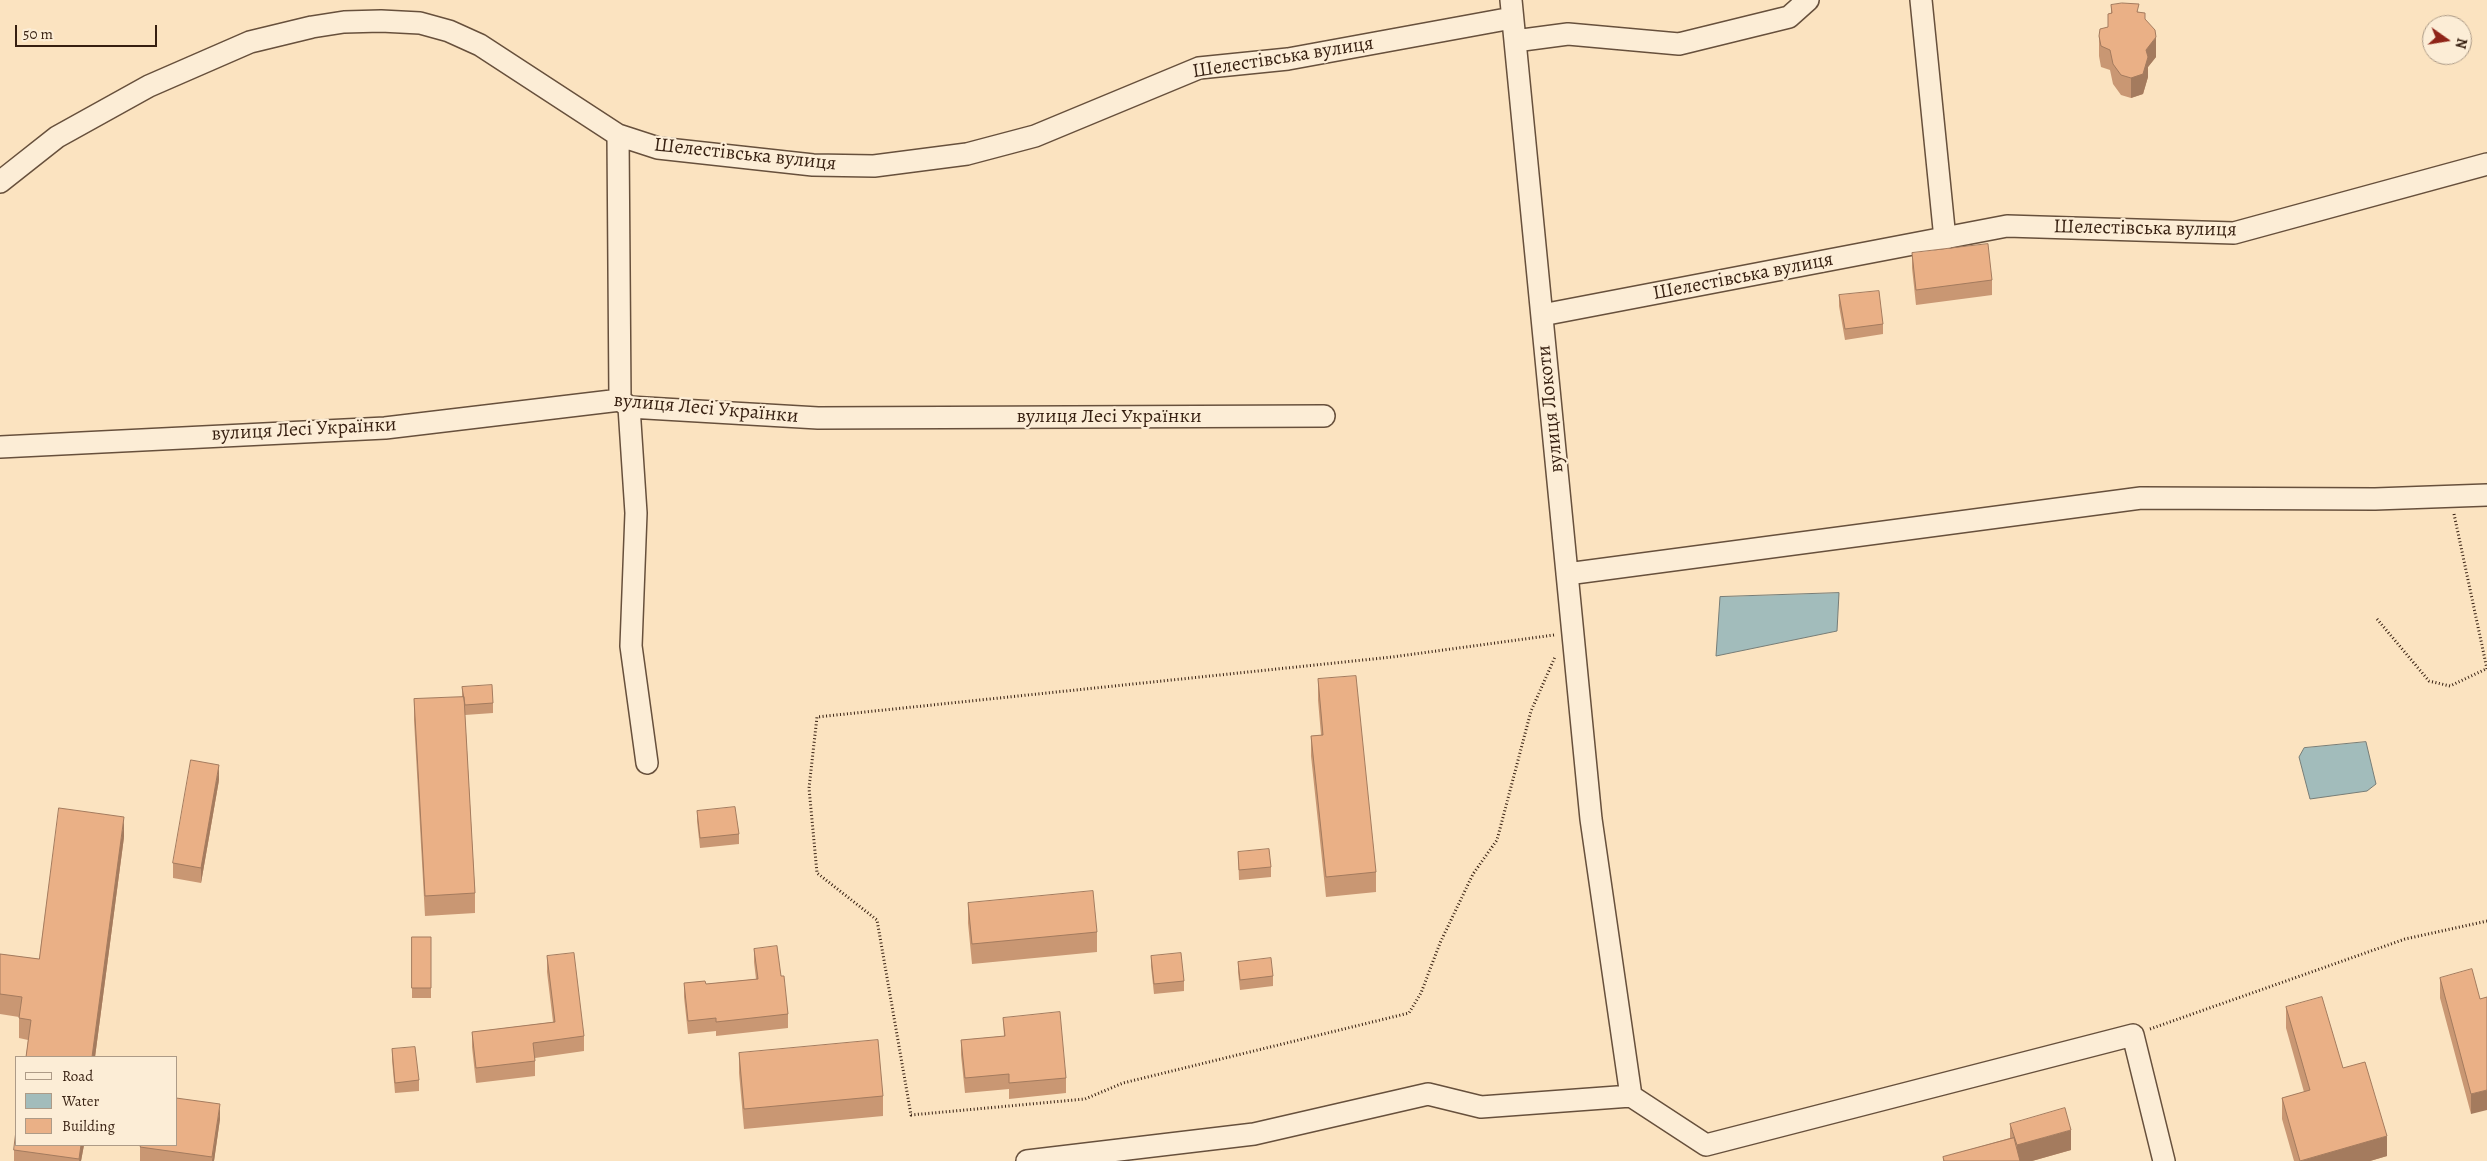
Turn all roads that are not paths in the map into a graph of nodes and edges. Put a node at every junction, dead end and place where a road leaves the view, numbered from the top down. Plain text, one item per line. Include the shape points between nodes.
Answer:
1 (1808, 0) edge
2 (1921, 0) edge
3 (1511, 9) edge
4 (1514, 41) junction
5 (618, 135) junction
6 (2487, 164) edge
7 (0, 182) edge
8 (1945, 239) junction
9 (1542, 315) junction
10 (625, 403) junction
11 (1324, 416) dead end
12 (0, 447) edge
13 (2487, 495) edge
14 (1567, 574) junction
15 (647, 763) dead end
16 (1631, 1096) junction
17 (1028, 1161) edge
18 (2164, 1161) edge

1 - 4 street via 1789,17 1679,44 1568,34
2 - 8 street
3 - 4 street, вулиця Локоти
3 - 5 street, Шелестівська вулиця via 1288,60 1199,68 1035,136 967,154 874,166 813,164 658,148
4 - 9 street, вулиця Локоти
5 - 7 street, Шелестівська вулиця via 480,45 449,32 420,23 344,22 250,42 149,86 57,137
5 - 10 street
6 - 8 street, Шелестівська вулиця via 2234,233 2007,226
8 - 9 street, Шелестівська вулиця
9 - 14 street, вулиця Локоти
10 - 11 street, вулиця Лесі Українки via 818,418
10 - 12 street, вулиця Лесі Українки via 385,428
10 - 15 street via 636,513 631,646
13 - 14 street via 2374,499 2141,498
14 - 16 street, вулиця Локоти via 1569,633 1591,819
16 - 17 street via 1481,1107 1428,1094 1254,1134
16 - 18 street via 1706,1145 2133,1035

